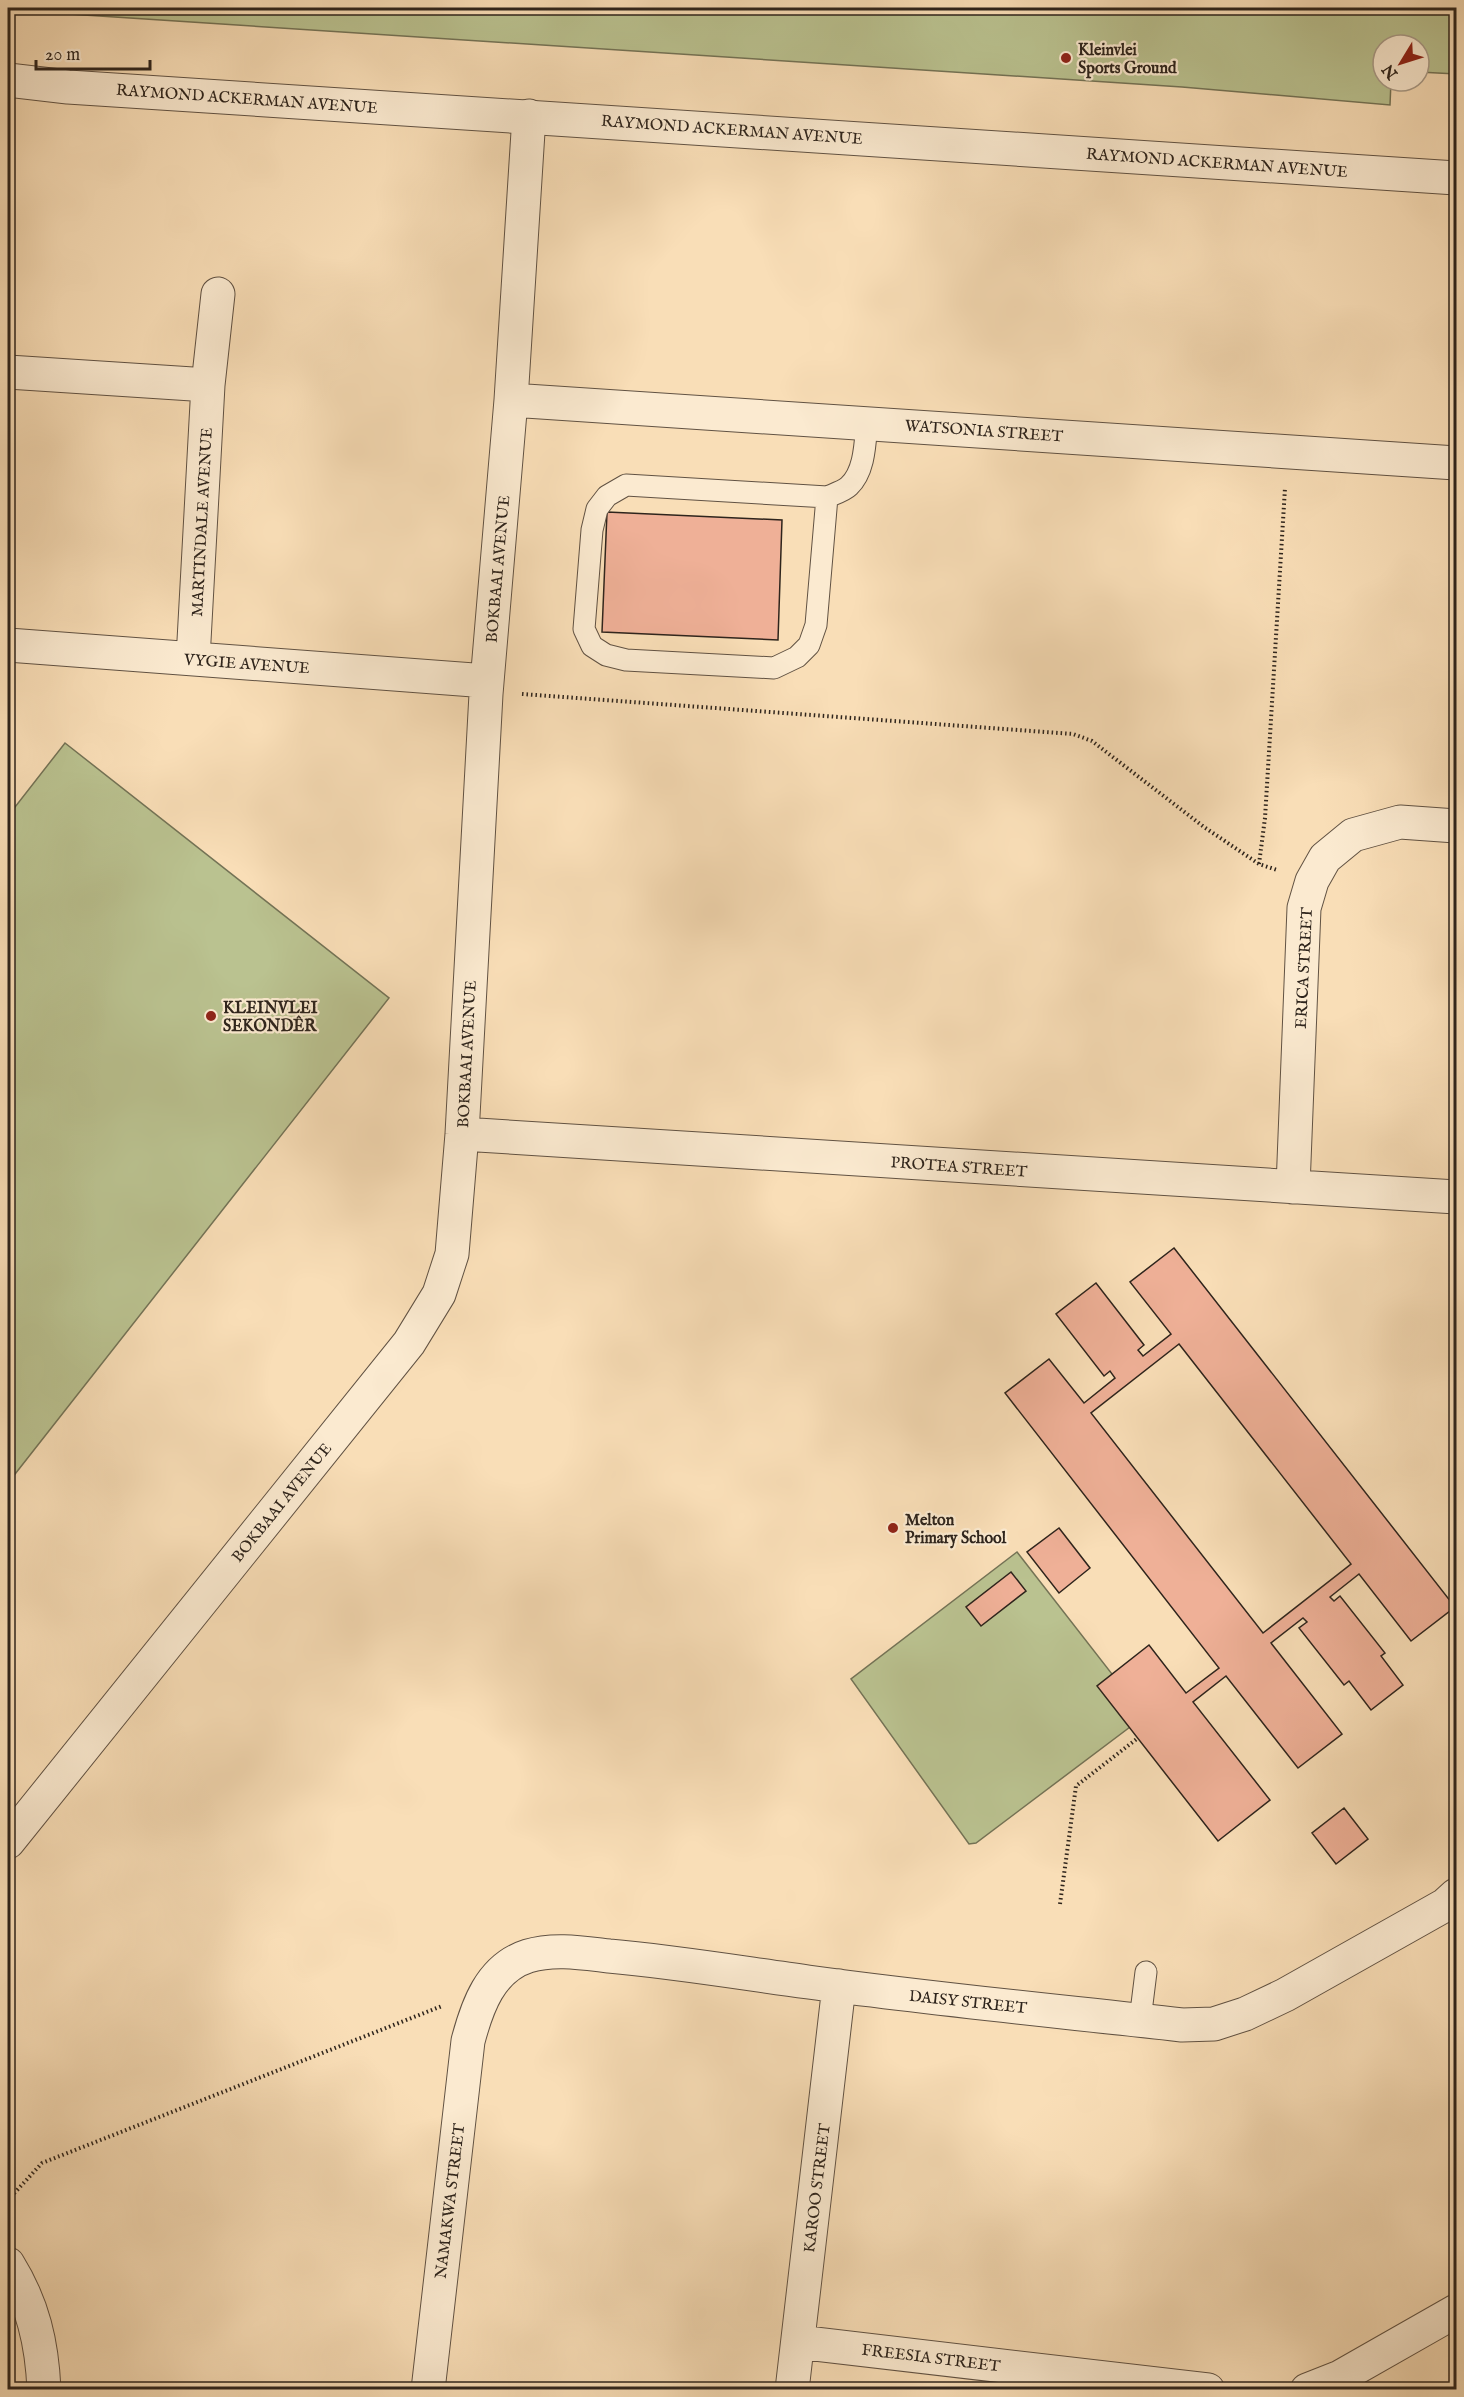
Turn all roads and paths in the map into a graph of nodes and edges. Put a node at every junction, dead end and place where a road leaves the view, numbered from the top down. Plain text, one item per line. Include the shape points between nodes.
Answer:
1 (8, 80) edge
2 (529, 116) junction
3 (1456, 178) edge
4 (218, 294) dead end
5 (8, 372) edge
6 (208, 385) junction
7 (511, 400) junction
8 (867, 422) junction
9 (1287, 452) junction
10 (1456, 463) edge
11 (827, 497) junction
12 (8, 645) edge
13 (193, 659) junction
14 (487, 688) junction
15 (1456, 826) edge
16 (1259, 864) junction
17 (1312, 881) junction
18 (462, 1134) junction
19 (1293, 1187) junction
20 (1456, 1197) edge
21 (1138, 1738) dead end
22 (8, 1842) edge
23 (1456, 1895) edge
24 (1060, 1904) dead end
25 (1146, 1972) dead end
26 (839, 1986) junction
27 (481, 2000) junction
28 (1140, 2020) junction
29 (8, 2200) edge
30 (8, 2264) edge
31 (1456, 2311) edge
32 (798, 2342) junction
33 (44, 2390) edge
34 (428, 2390) edge
35 (792, 2390) edge
36 (1208, 2390) edge
37 (1307, 2390) edge

1 - 2 street, RAYMOND ACKERMAN AVENUE
2 - 3 street, RAYMOND ACKERMAN AVENUE
2 - 7 street, BOKBAAI AVENUE
4 - 6 street, MARTINDALE AVENUE
5 - 6 street
6 - 13 street, MARTINDALE AVENUE
7 - 8 street, WATSONIA STREET
7 - 14 street, BOKBAAI AVENUE
8 - 9 street, WATSONIA STREET
8 - 11 lane via 858,472 849,487
9 - 10 street, WATSONIA STREET
9 - 16 path
11 - 11 lane via 816,625 810,645 797,657 774,668 626,660 592,646 584,629 592,530 597,508 607,496 626,485
12 - 13 street, VYGIE AVENUE
13 - 14 street, VYGIE AVENUE
14 - 16 path via 522,694 1073,734 1092,741
14 - 18 street, BOKBAAI AVENUE
15 - 17 street, ERICA STREET via 1400,822 1353,835 1325,858
16 - 17 path
17 - 19 street, ERICA STREET via 1304,908
18 - 19 street, PROTEA STREET
18 - 22 street, BOKBAAI AVENUE via 452,1254 439,1294 409,1343
19 - 20 street, PROTEA STREET
21 - 24 path via 1076,1786
23 - 28 street, DAISY STREET via 1445,1905 1245,2014 1214,2024
25 - 28 lane
26 - 27 street, DAISY STREET via 638,1958 564,1952 528,1956 506,1970
26 - 28 street, DAISY STREET
26 - 32 street, KAROO STREET
27 - 29 path via 42,2163
27 - 34 street, NAMAKWA STREET via 468,2041
30 - 33 street via 36,2321
31 - 37 street via 1340,2377
32 - 35 street, KAROO STREET
32 - 36 street, FREESIA STREET

